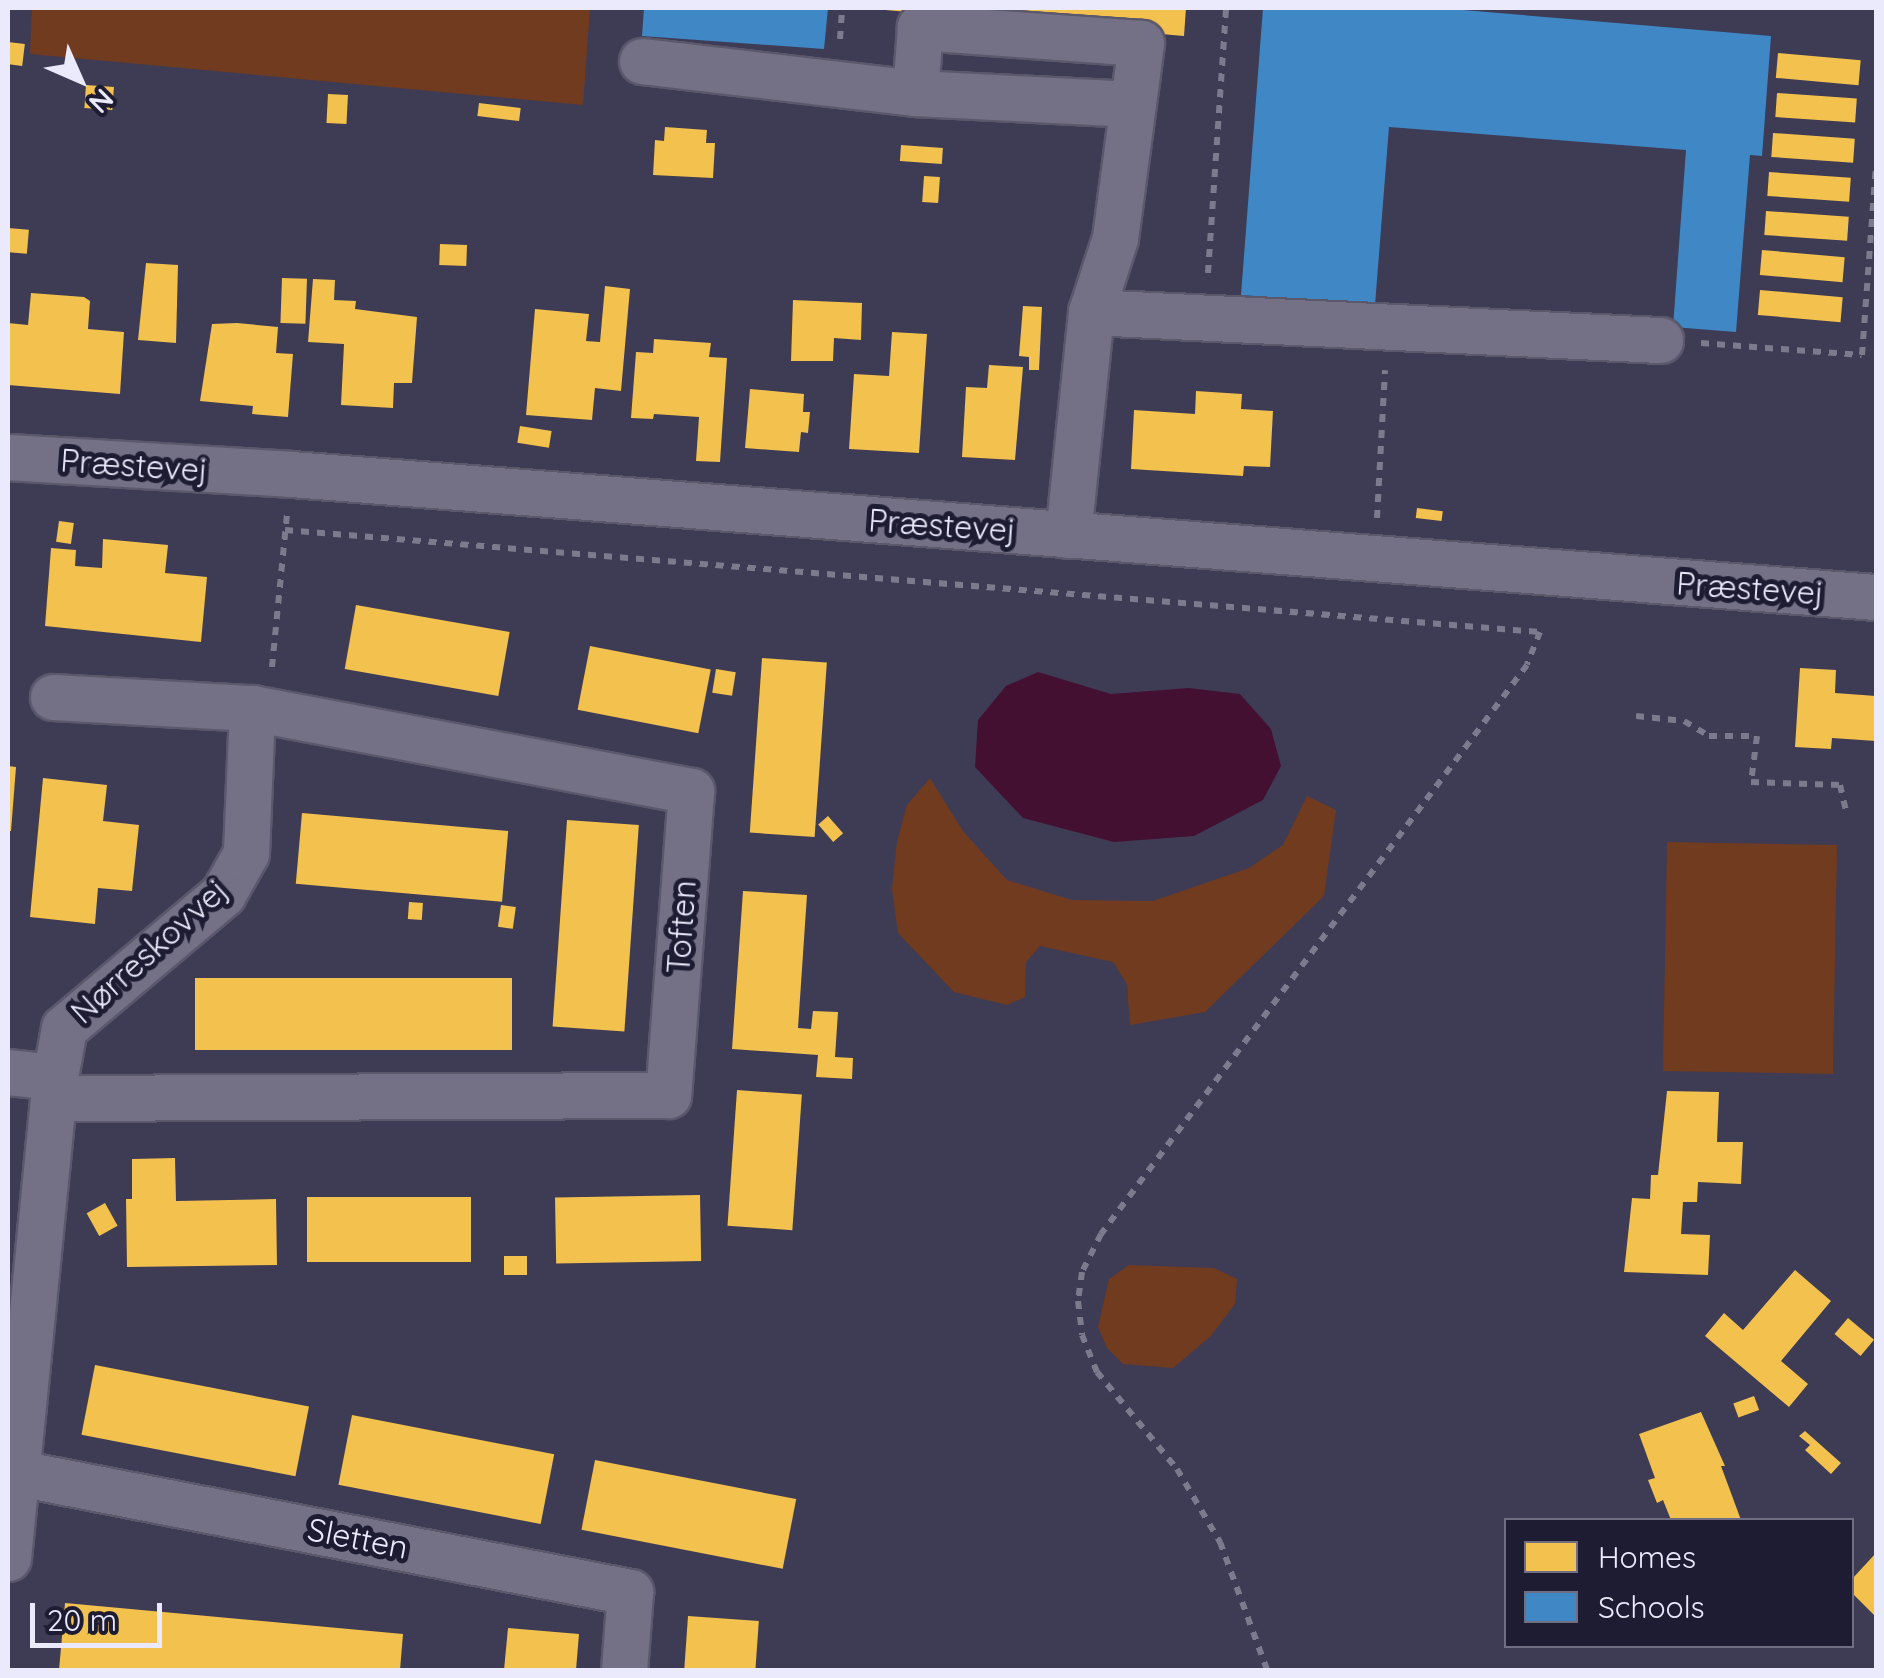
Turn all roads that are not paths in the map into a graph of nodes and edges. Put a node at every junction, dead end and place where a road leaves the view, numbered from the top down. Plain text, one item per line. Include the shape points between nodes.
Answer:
1 (642, 61) dead end
2 (915, 93) junction
3 (1133, 104) junction
4 (1092, 312) junction
5 (1660, 340) road end
6 (8, 457) edge
7 (1068, 535) junction
8 (1876, 598) edge
9 (54, 698) dead end
10 (252, 708) junction
11 (8, 1072) edge
12 (54, 1088) junction
13 (12, 1471) edge
14 (8, 1558) edge
15 (624, 1670) edge

1 - 2 street
2 - 3 street
2 - 3 street via 920,27 1141,43
3 - 4 street via 1116,238
4 - 5 street
4 - 7 street
6 - 7 street, Præstevej
7 - 8 street, Præstevej
9 - 10 street, Toften
10 - 12 street, Nørreskovvej via 246,853 222,894 64,1028
10 - 12 street, Toften via 692,792 668,1095
11 - 12 street
12 - 13 street, Nørreskovvej
13 - 14 street, Nørreskovvej
13 - 15 street, Sletten via 630,1592

